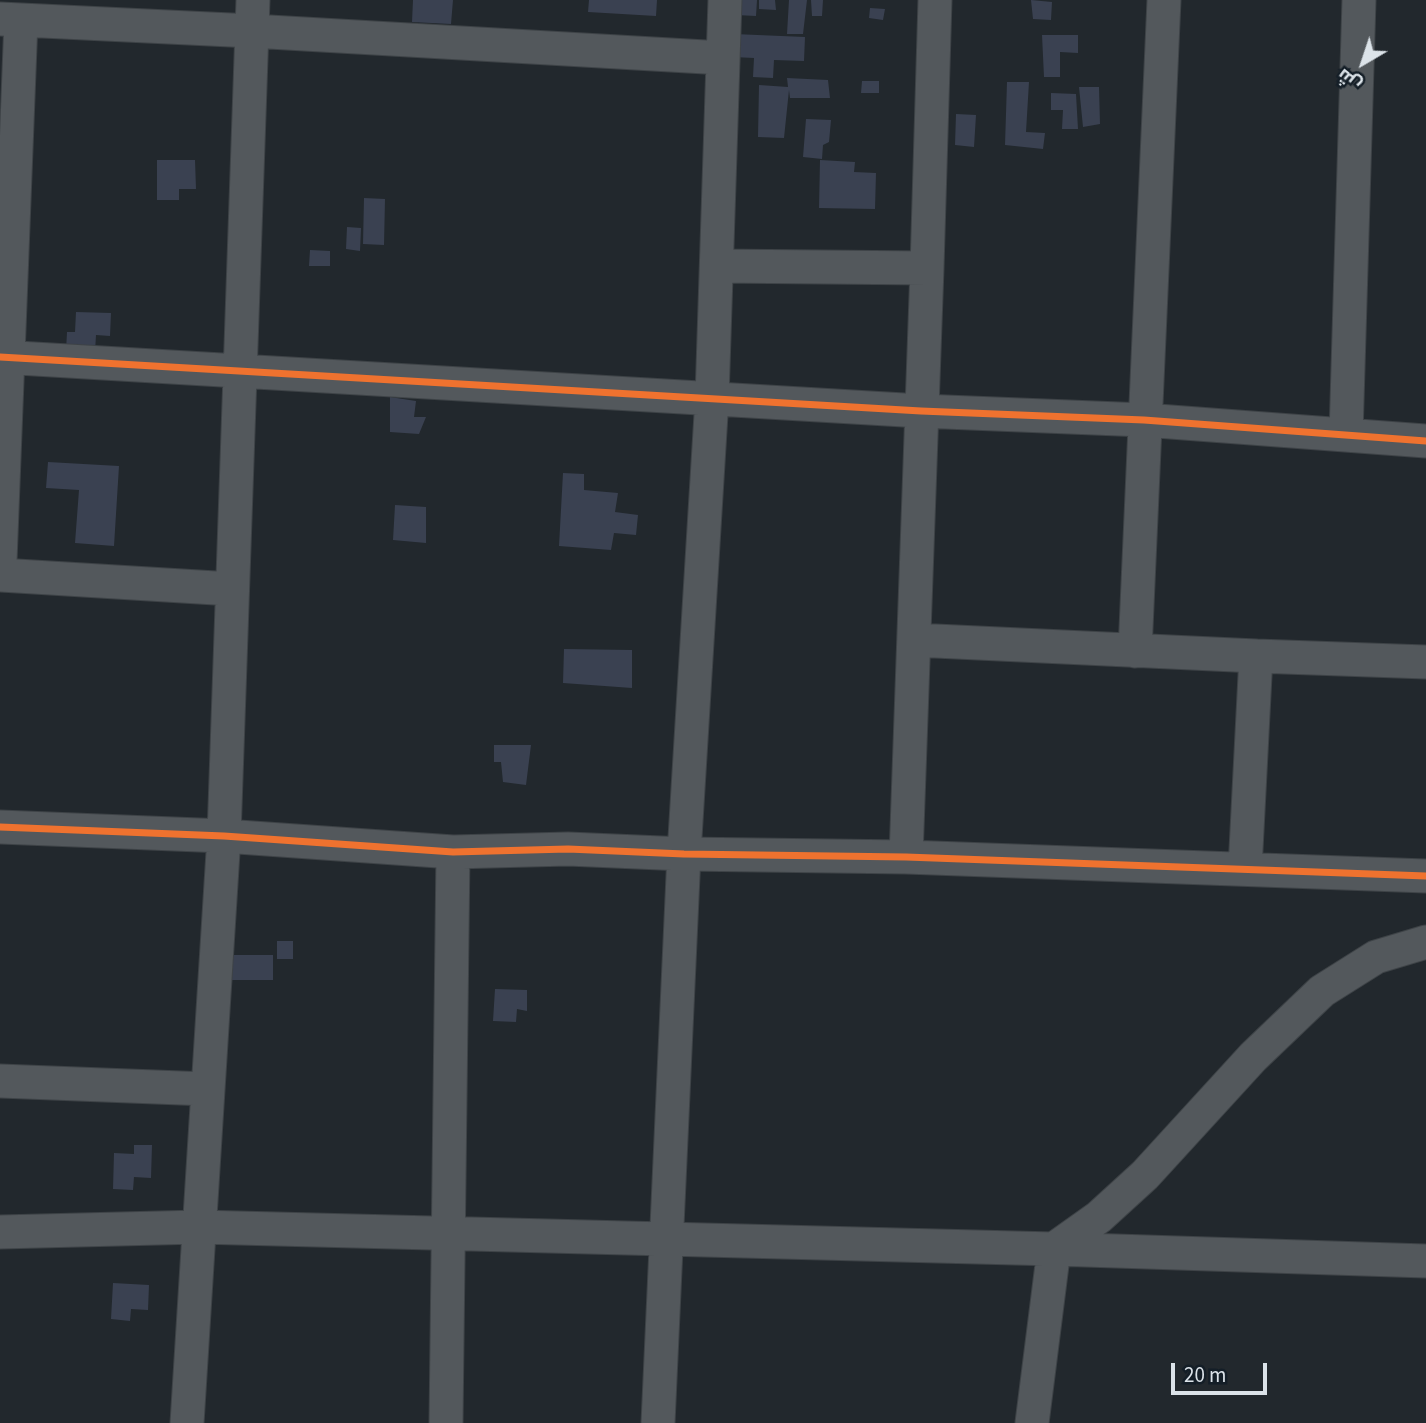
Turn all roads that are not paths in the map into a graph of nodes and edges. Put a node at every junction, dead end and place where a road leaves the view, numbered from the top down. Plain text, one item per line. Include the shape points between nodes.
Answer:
1 (725, 0) edge
2 (934, 0) edge
3 (1164, 0) edge
4 (1359, 0) edge
5 (252, 16) edge
6 (10, 20) edge
7 (723, 58) junction
8 (717, 266) junction
9 (927, 268) junction
10 (4, 358) edge
11 (240, 371) junction
12 (712, 398) junction
13 (921, 411) junction
14 (1144, 420) junction
15 (1346, 435) junction
16 (1426, 441) edge
17 (0, 561) edge
18 (0, 575) edge
19 (232, 589) junction
20 (914, 640) junction
21 (1135, 651) junction
22 (1256, 656) junction
23 (1426, 662) edge
24 (0, 827) edge
25 (223, 836) junction
26 (453, 852) junction
27 (684, 854) junction
28 (906, 857) junction
29 (1245, 869) junction
30 (1426, 876) edge
31 (1426, 942) edge
32 (0, 1081) edge
33 (207, 1088) junction
34 (199, 1227) junction
35 (0, 1232) edge
36 (450, 1234) junction
37 (666, 1240) junction
38 (1054, 1249) junction
39 (1426, 1261) edge
40 (187, 1423) edge
41 (446, 1423) edge
42 (658, 1423) edge
43 (1032, 1423) edge

1 - 7 street
2 - 9 street
3 - 14 street
4 - 15 street
5 - 6 street
5 - 7 street
5 - 11 street
6 - 10 street
7 - 8 street
8 - 9 street
8 - 12 street
9 - 13 street
10 - 11 street
10 - 17 street
11 - 12 street
11 - 19 street
12 - 13 street
12 - 27 street
13 - 14 street
13 - 20 street
14 - 15 street
14 - 21 street
15 - 16 street
18 - 19 street
19 - 25 street
20 - 21 street
20 - 28 street
21 - 22 street
22 - 23 street
22 - 29 street
24 - 25 street
25 - 26 street
25 - 33 street
26 - 27 street via 568,849
26 - 36 street
27 - 28 street
27 - 37 street
28 - 29 street
29 - 30 street
31 - 38 street via 1376,957 1322,991 1253,1057 1145,1175 1099,1217
32 - 33 street
33 - 34 street
34 - 35 street
34 - 36 street
34 - 40 street
36 - 37 street
36 - 41 street
37 - 38 street
37 - 42 street
38 - 39 street
38 - 43 street

